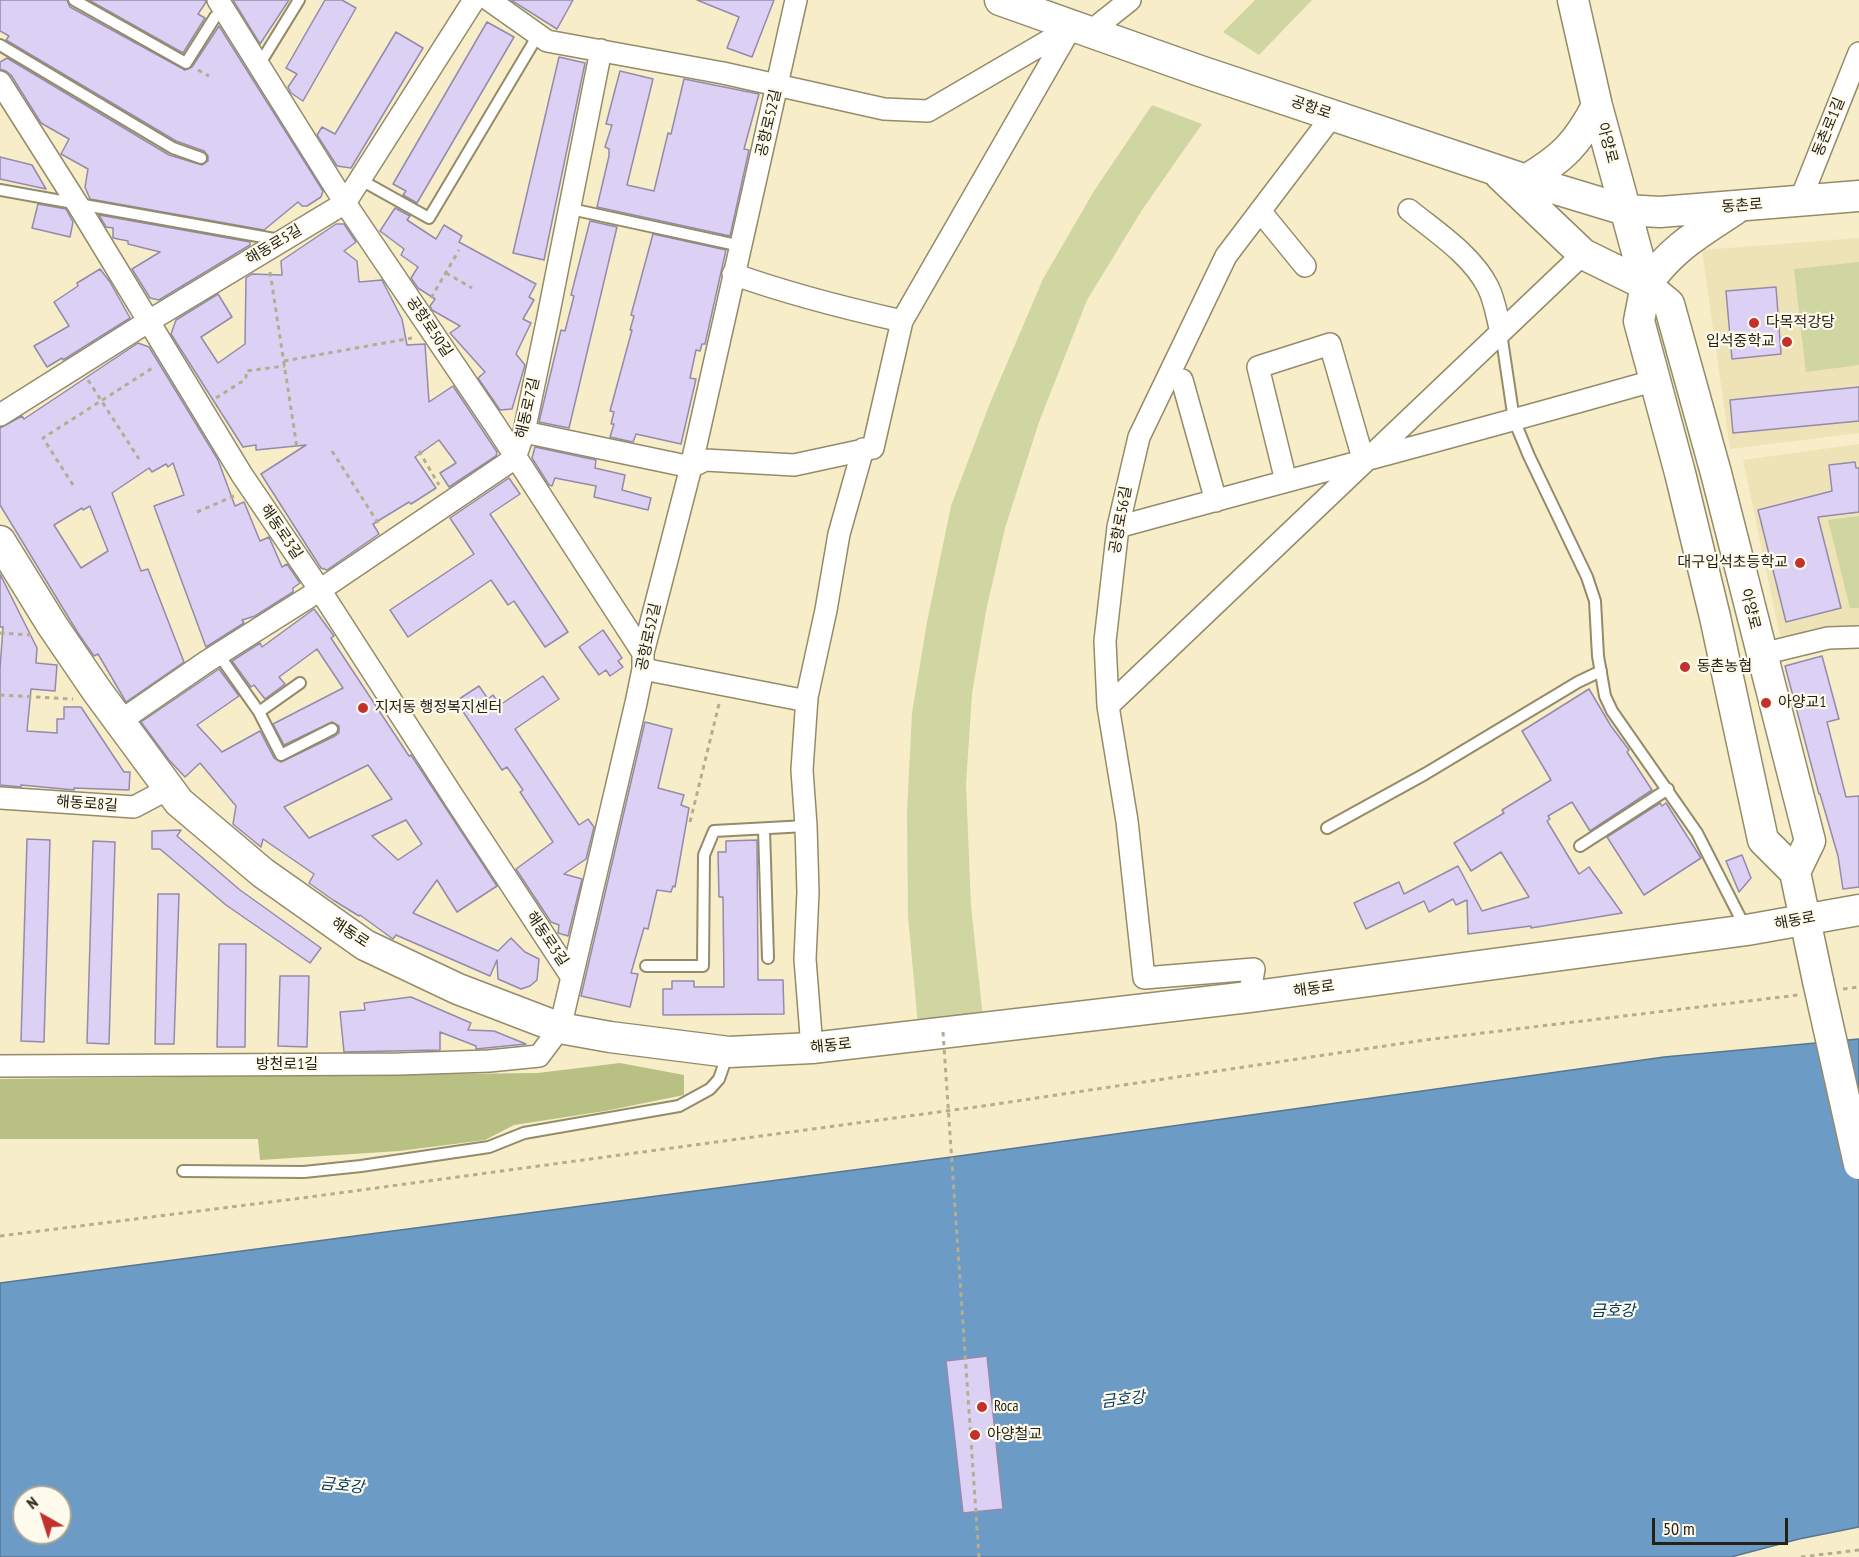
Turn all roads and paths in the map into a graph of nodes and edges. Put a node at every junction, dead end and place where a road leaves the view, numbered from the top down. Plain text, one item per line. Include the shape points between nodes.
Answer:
1 (74, 0) edge
2 (299, 0) edge
3 (474, 0) edge
4 (489, 0) edge
5 (796, 0) edge
6 (1000, 0) edge
7 (1130, 0) edge
8 (1573, 0) edge
9 (221, 5) edge
10 (1091, 32) junction
11 (538, 35) junction
12 (0, 45) edge
13 (601, 50) junction
14 (1859, 53) edge
15 (259, 65) junction
16 (0, 82) edge
17 (778, 84) junction
18 (1597, 106) junction
19 (1333, 115) junction
20 (201, 158) dead end
21 (1496, 170) junction
22 (359, 180) junction
23 (1526, 180) junction
24 (0, 190) edge
25 (1859, 196) edge
26 (1800, 201) junction
27 (345, 203) junction
28 (78, 205) junction
29 (1739, 206) junction
30 (571, 209) junction
31 (1409, 210) dead end
32 (1625, 210) junction
33 (1260, 211) junction
34 (273, 245) junction
35 (741, 246) junction
36 (459, 250) dead end
37 (1583, 254) junction
38 (1305, 266) dead end
39 (446, 273) junction
40 (734, 274) junction
41 (1646, 285) junction
42 (472, 288) dead end
43 (149, 321) junction
44 (902, 321) junction
45 (427, 323) junction
46 (1501, 332) junction
47 (171, 356) junction
48 (284, 364) junction
49 (79, 366) junction
50 (1182, 380) dead end
51 (1656, 380) junction
52 (102, 400) junction
53 (201, 406) junction
54 (0, 415) edge
55 (1514, 420) junction
56 (524, 432) junction
57 (297, 448) dead end
58 (874, 448) junction
59 (332, 451) dead end
60 (419, 451) dead end
61 (515, 458) junction
62 (139, 459) dead end
63 (1364, 462) junction
64 (691, 467) junction
65 (1287, 481) junction
66 (73, 485) dead end
67 (252, 489) junction
68 (1216, 501) junction
69 (450, 502) junction
70 (197, 512) dead end
71 (1118, 527) junction
72 (0, 541) edge
73 (390, 543) junction
74 (320, 590) junction
75 (1859, 637) edge
76 (1761, 654) junction
77 (219, 655) junction
78 (643, 661) junction
79 (1601, 671) junction
80 (300, 683) dead end
81 (723, 685) junction
82 (97, 691) junction
83 (0, 696) edge
84 (807, 701) junction
85 (1108, 706) junction
86 (259, 712) junction
87 (119, 722) junction
88 (332, 729) dead end
89 (170, 788) junction
90 (1668, 789) junction
91 (0, 798) edge
92 (690, 822) dead end
93 (806, 826) junction
94 (1327, 828) dead end
95 (764, 829) junction
96 (1580, 846) dead end
97 (1795, 872) junction
98 (1859, 910) edge
99 (1806, 918) junction
100 (1747, 930) junction
101 (768, 958) dead end
102 (646, 966) dead end
103 (571, 976) junction
104 (1859, 987) edge
105 (1818, 988) junction
106 (1249, 997) junction
107 (560, 1028) junction
108 (943, 1032) junction
109 (812, 1048) junction
110 (729, 1052) junction
111 (0, 1066) edge
112 (1859, 1164) edge
113 (183, 1171) dead end
114 (0, 1236) edge
115 (1859, 1550) edge
116 (979, 1557) edge
117 (1801, 1557) edge

1 - 9 lane via 186,63
2 - 15 lane
3 - 22 street, 해동로5길
4 - 11 street
5 - 17 street, 공항로52길
6 - 10 main road, 공항로
7 - 10 street
8 - 18 main road, 아양로
9 - 15 street, 공항로50길
10 - 19 main road, 공항로
11 - 13 street via 547,41
11 - 22 lane via 429,218
12 - 20 lane via 173,148
13 - 17 street
13 - 30 street, 해동로7길
14 - 26 street, 동촌로1길
15 - 27 street, 공항로50길
16 - 28 street, 해동로3길
17 - 35 street, 공항로52길
17 - 44 street via 884,109 928,111 1072,27
18 - 23 main road via 1580,137 1565,153
18 - 32 main road, 아양로
19 - 21 main road, 공항로
19 - 33 street, 공항로56길
21 - 23 main road, 공항로
21 - 37 main road
22 - 27 street, 해동로5길
23 - 32 main road, 공항로
24 - 28 lane
25 - 26 main road, 동촌로
26 - 29 main road, 동촌로
27 - 34 street, 해동로5길
27 - 45 street, 공항로50길
28 - 34 lane
28 - 43 street, 해동로3길
29 - 32 main road, 동촌로 via 1660,212
29 - 41 main road via 1690,238
30 - 35 lane
30 - 56 street, 해동로7길
31 - 46 street via 1462,254 1482,277 1494,301
32 - 41 main road, 아양로
33 - 38 street
33 - 71 street, 공항로56길 via 1226,256 1139,437
34 - 43 street, 해동로5길
34 - 48 path
35 - 40 street, 공항로52길
36 - 39 path
37 - 41 main road
37 - 46 street
39 - 42 path
39 - 45 path
40 - 44 street via 780,291
40 - 64 street, 공항로52길
41 - 51 main road, 아양로 via 1640,321
41 - 76 main road, 아양로 via 1669,304
43 - 47 street, 해동로3길
43 - 49 street, 해동로5길
44 - 58 street
45 - 48 path via 423,336
45 - 61 street, 공항로50길
46 - 55 lane
46 - 63 street
47 - 52 path
47 - 53 street, 해동로3길
48 - 53 path via 246,371 246,379
48 - 57 path
49 - 52 path
49 - 54 street, 해동로5길
50 - 68 street
51 - 55 street
51 - 97 main road, 아양로 via 1715,617 1763,840
52 - 62 path
52 - 66 path via 44,438
53 - 67 street, 해동로3길
55 - 63 street
55 - 79 lane via 1587,577 1595,601
56 - 61 street, 해동로7길
56 - 64 street
58 - 64 street via 794,465 705,460
58 - 84 street via 839,534
59 - 73 path
60 - 69 path
61 - 69 street, 해동로7길
61 - 78 street, 공항로50길
63 - 65 street
63 - 65 street via 1330,344 1258,367
63 - 85 street
64 - 78 street, 공항로52길
65 - 68 street
67 - 70 path
67 - 74 street, 해동로3길
68 - 71 street
69 - 73 street, 해동로7길
71 - 85 street, 공항로56길 via 1105,641
72 - 82 main road, 해동로
73 - 74 street, 해동로7길
74 - 77 street, 해동로7길
74 - 103 street, 해동로3길
75 - 76 street via 1828,638
76 - 97 main road, 아양로 via 1810,841
77 - 86 lane
77 - 87 street, 해동로7길
78 - 81 street
78 - 103 street, 공항로52길
79 - 90 lane via 1612,711
79 - 94 lane
80 - 86 lane
81 - 84 street
81 - 92 path
82 - 83 path via 82,699
82 - 87 main road, 해동로
84 - 93 street via 802,770
85 - 106 street, 공항로56길 via 1127,820 1144,978 1254,969
86 - 88 lane via 281,755
87 - 89 main road, 해동로
89 - 91 street, 해동로8길 via 135,807
89 - 107 main road, 해동로 via 179,802 263,873 365,945 458,989
90 - 96 lane
90 - 100 lane via 1697,833
93 - 95 lane
93 - 109 street via 805,959
95 - 101 lane
95 - 102 lane via 714,831 704,855 703,966
97 - 99 main road
98 - 99 main road, 해동로
99 - 100 main road, 해동로
99 - 105 main road
100 - 106 main road, 해동로
103 - 107 street, 공항로52길
104 - 105 path
105 - 112 main road, bridge
105 - 114 path via 1425,1040 983,1106
106 - 108 main road, 해동로
107 - 110 main road, 해동로
107 - 111 street, 방천로1길 via 539,1056 489,1061
108 - 109 main road, 해동로
108 - 116 path, bridge
109 - 110 main road, 해동로
110 - 113 lane via 719,1079 710,1089 679,1106 524,1133 489,1148 304,1172
115 - 117 path

